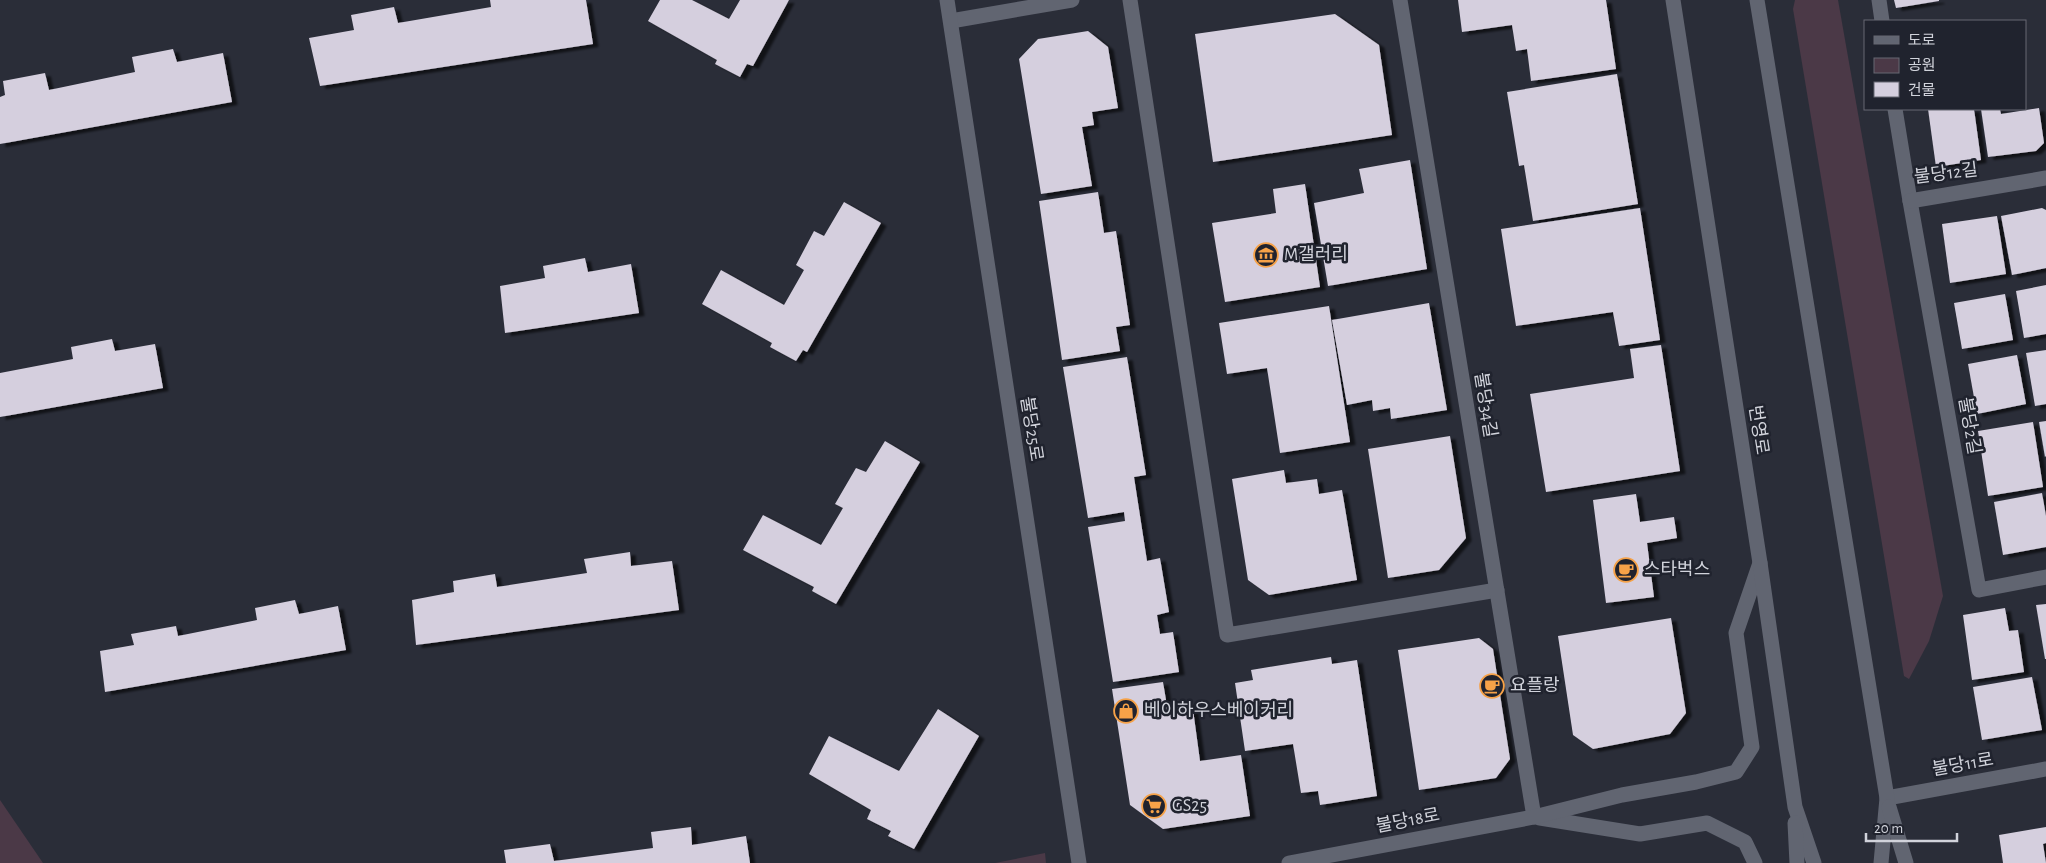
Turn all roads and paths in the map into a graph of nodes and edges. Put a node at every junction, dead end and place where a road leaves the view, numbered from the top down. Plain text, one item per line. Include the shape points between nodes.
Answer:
1 (947, 0) edge
2 (1072, 0) edge
3 (1130, 0) edge
4 (1400, 0) edge
5 (1673, 0) edge
6 (1757, 0) edge
7 (1879, 0) edge
8 (1882, 20) edge
9 (951, 21) junction
10 (1895, 110) edge
11 (2046, 178) edge
12 (1910, 201) junction
13 (1760, 563) junction
14 (2046, 578) edge
15 (1497, 590) junction
16 (2046, 769) edge
17 (1887, 798) junction
18 (1794, 807) junction
19 (1534, 817) junction
20 (1080, 863) edge
21 (1289, 863) edge
22 (1755, 863) edge
23 (1797, 863) edge
24 (1814, 863) edge
25 (1881, 863) edge
26 (1906, 863) edge

1 - 9 street, 불당25로
2 - 9 street
3 - 15 street via 1227,635
4 - 15 street, 불당34길
5 - 13 street, 번영로
6 - 17 street
7 - 8 street
9 - 20 street, 불당25로
10 - 12 street, 불당12길
11 - 12 street, 불당12길
12 - 14 street, 불당2길 via 1979,590
13 - 18 street, 번영로
13 - 19 street, 불당18로 via 1736,633 1752,748 1736,772
15 - 19 street, 불당34길
16 - 17 street, 불당11로
17 - 25 street
17 - 26 street
18 - 23 street
18 - 24 street, 번영로
19 - 21 street, 불당18로
19 - 22 street via 1640,834 1707,823 1745,842

